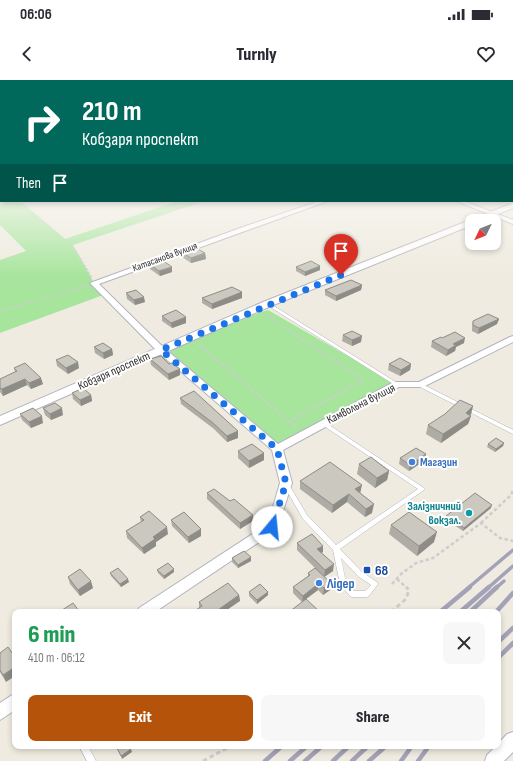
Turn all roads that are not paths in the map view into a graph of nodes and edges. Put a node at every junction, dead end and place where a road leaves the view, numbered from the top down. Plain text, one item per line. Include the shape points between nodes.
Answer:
1 (288, 214) edge
2 (501, 218) edge
3 (513, 222) edge
4 (465, 224) edge
5 (265, 310) junction
6 (513, 339) edge
7 (161, 350) junction
8 (397, 384) junction
9 (420, 386) junction
10 (0, 421) edge
11 (323, 424) junction
12 (513, 432) edge
13 (277, 449) junction
14 (286, 483) junction
15 (336, 549) junction
16 (149, 609) edge
17 (12, 703) edge
18 (0, 712) edge
19 (513, 740) edge
20 (85, 749) edge
21 (92, 761) edge
22 (493, 761) edge

1 - 7 street, Катасанова вулиця via 95,284
2 - 3 street
4 - 5 main road, Кобзаря проспект
5 - 7 main road, Кобзаря проспект
5 - 8 lane
6 - 9 street
7 - 10 main road, Кобзаря проспект
7 - 13 street
8 - 9 street, Камвольна вулиця
8 - 11 street, Камвольна вулиця
9 - 12 lane
11 - 13 street, Камвольна вулиця
11 - 15 lane via 422,489
13 - 14 street
14 - 15 lane via 305,518
14 - 16 street via 272,527
15 - 15 lane via 343,584 352,594 367,594 375,584 360,574
17 - 18 street
19 - 22 street
20 - 21 lane

